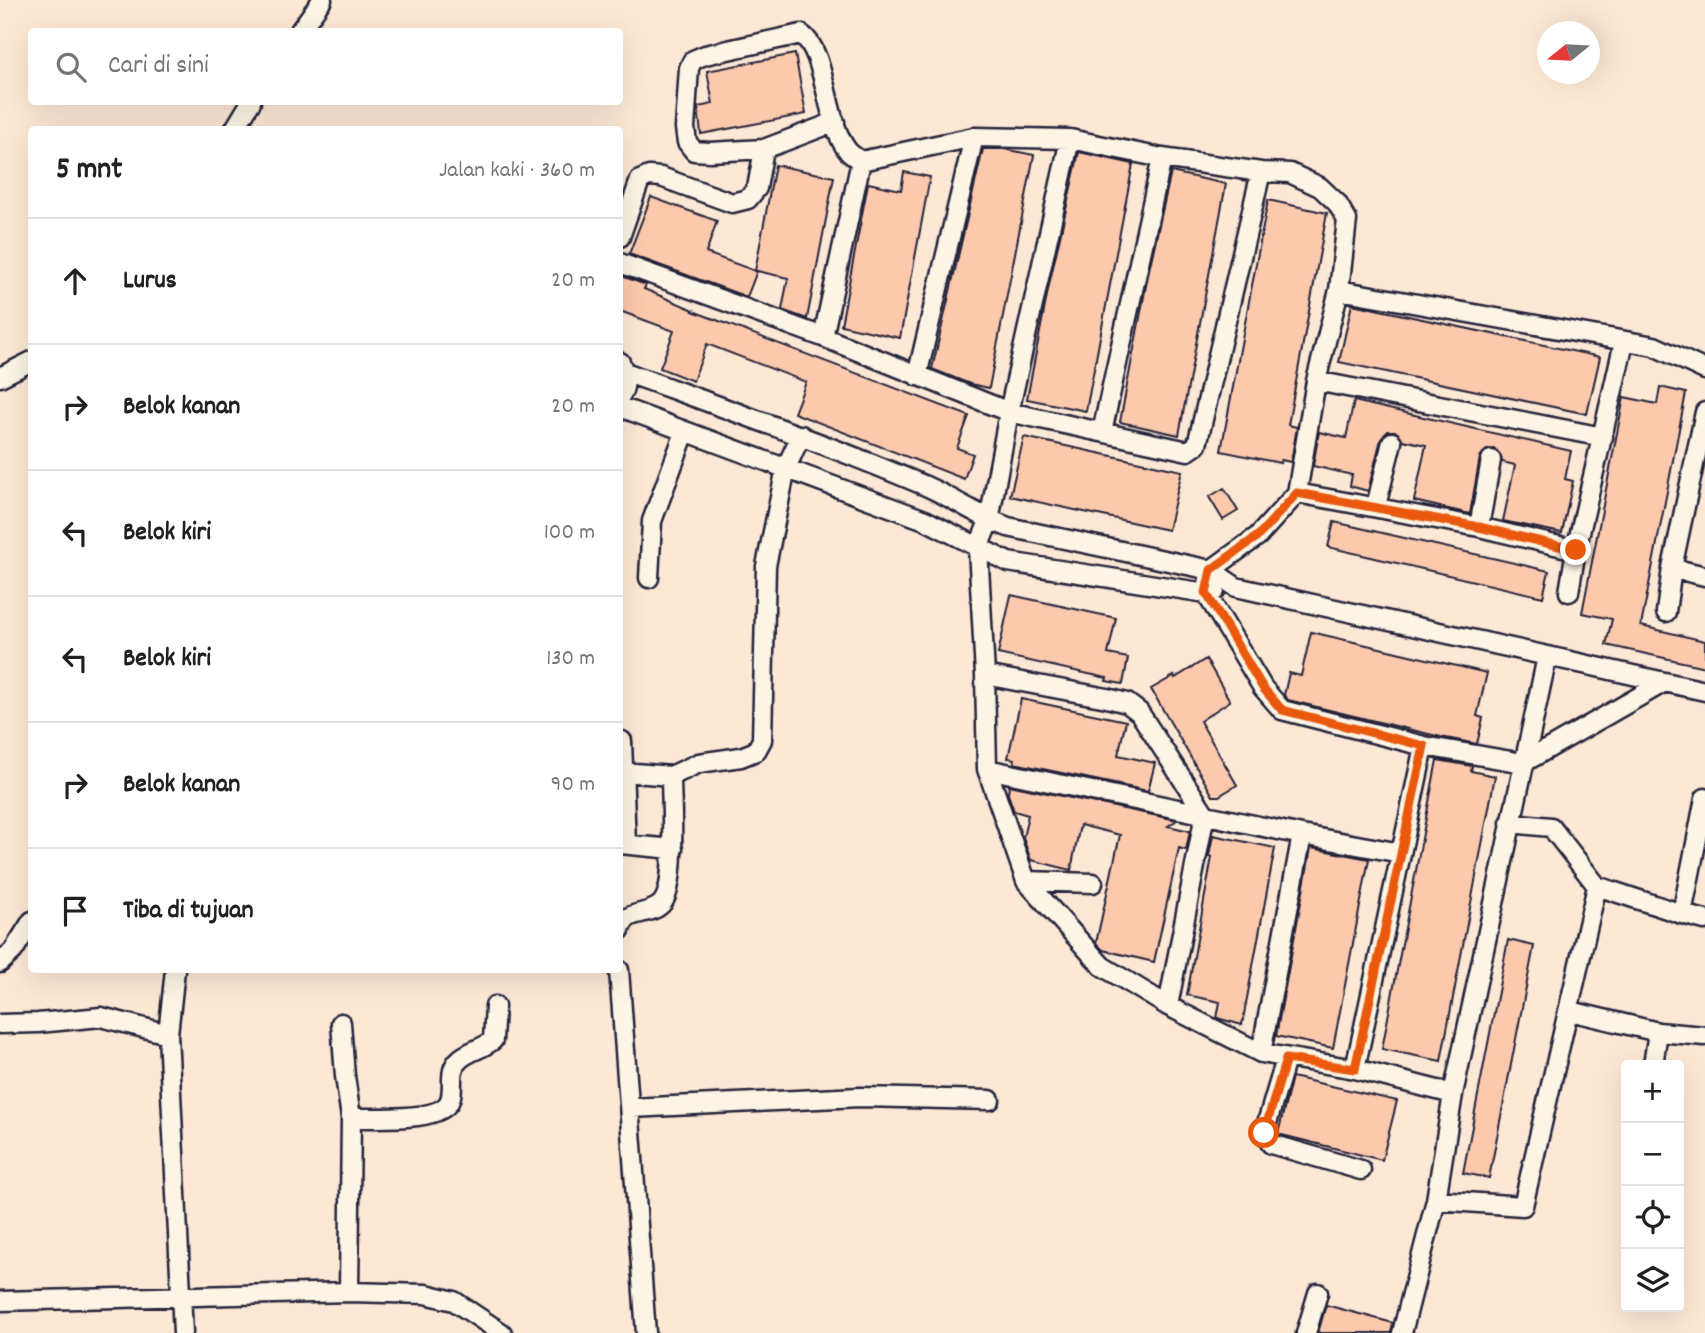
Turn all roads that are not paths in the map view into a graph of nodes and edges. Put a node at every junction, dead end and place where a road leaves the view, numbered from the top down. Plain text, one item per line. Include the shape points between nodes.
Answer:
1 (322, 0) edge
2 (302, 28) edge
3 (249, 105) edge
4 (835, 122) junction
5 (236, 126) edge
6 (974, 137) junction
7 (1070, 139) junction
8 (764, 149) junction
9 (1162, 158) junction
10 (861, 161) junction
11 (1261, 172) junction
12 (623, 228) edge
13 (623, 264) edge
14 (1339, 290) junction
15 (823, 337) junction
16 (1624, 342) junction
17 (28, 363) edge
18 (623, 367) edge
19 (1705, 370) edge
20 (916, 376) junction
21 (0, 377) edge
22 (1316, 381) junction
23 (623, 408) edge
24 (1009, 412) junction
25 (1705, 412) edge
26 (685, 432) junction
27 (1102, 432) junction
28 (801, 435) junction
29 (1603, 438) junction
30 (1392, 442) dead end
31 (1491, 460) dead end
32 (786, 468) junction
33 (1297, 493) junction
34 (1376, 506) junction
35 (989, 521) junction
36 (1479, 527) junction
37 (978, 548) junction
38 (1576, 550) junction
39 (1672, 568) junction
40 (1211, 570) junction
41 (1705, 576) edge
42 (649, 578) dead end
43 (1236, 587) junction
44 (1570, 592) dead end
45 (1206, 593) junction
46 (1666, 612) dead end
47 (1547, 657) junction
48 (985, 675) junction
49 (1663, 683) junction
50 (1705, 691) edge
51 (1424, 746) junction
52 (1522, 763) junction
53 (987, 769) junction
54 (623, 772) joint
55 (671, 776) junction
56 (1705, 798) edge
57 (1205, 814) junction
58 (1510, 823) junction
59 (1302, 835) junction
60 (623, 844) edge
61 (673, 849) junction
62 (1401, 853) junction
63 (1026, 881) junction
64 (1093, 883) dead end
65 (1597, 886) junction
66 (1682, 914) junction
67 (1705, 920) edge
68 (623, 921) edge
69 (28, 927) edge
70 (0, 963) edge
71 (175, 973) edge
72 (619, 973) edge
73 (495, 1006) dead end
74 (1168, 1006) junction
75 (1570, 1011) junction
76 (341, 1023) dead end
77 (0, 1024) edge
78 (1658, 1032) junction
79 (168, 1034) junction
80 (1705, 1036) edge
81 (1261, 1053) junction
82 (1286, 1059) junction
83 (1654, 1060) edge
84 (1355, 1069) junction
85 (1453, 1094) junction
86 (990, 1101) dead end
87 (631, 1108) junction
88 (351, 1118) junction
89 (1361, 1170) dead end
90 (1436, 1200) junction
91 (349, 1292) junction
92 (1318, 1293) dead end
93 (181, 1295) junction
94 (0, 1301) edge
95 (183, 1333) edge
96 (502, 1333) edge
97 (646, 1333) edge
98 (1306, 1333) edge
99 (1402, 1333) edge

1 - 2 street
3 - 5 street
4 - 8 street
4 - 8 street via 812,46 801,34 694,60 689,68 685,128 694,151
4 - 10 street via 848,151
6 - 7 street
6 - 10 street
6 - 20 street
7 - 9 street
7 - 24 street
8 - 12 street via 757,188 748,199 732,203 649,176 640,180
9 - 11 street
9 - 27 street
10 - 15 street
11 - 14 street via 1290,173 1320,187 1337,203 1347,220
11 - 27 street via 1198,445 1188,451
13 - 15 street
14 - 16 street
14 - 22 street
15 - 20 street
16 - 19 street via 1654,346
16 - 29 street
17 - 21 street
18 - 28 street
20 - 24 street
22 - 29 street
22 - 33 street
23 - 26 street
24 - 27 street
24 - 35 street
25 - 39 street
26 - 32 street
26 - 42 street via 652,521
28 - 32 street
28 - 35 street via 925,485
29 - 38 street
30 - 34 street
31 - 36 street
32 - 37 street via 925,520
32 - 55 street via 766,566 762,740 756,751 741,757 699,763
33 - 34 street
33 - 40 street via 1258,536
34 - 36 street
35 - 37 street
35 - 40 street
36 - 38 street
37 - 45 street via 1008,562
37 - 48 street
38 - 44 street
39 - 41 street
39 - 46 street
40 - 43 street
40 - 45 street
43 - 45 street
43 - 47 street
45 - 51 street via 1263,688 1282,710
47 - 49 street
47 - 52 street
48 - 53 street
48 - 57 street via 1127,704 1139,712
49 - 50 street
49 - 52 street
51 - 52 street
51 - 62 street
52 - 58 street
53 - 57 street
53 - 63 street
54 - 55 street
54 - 60 street
55 - 61 street
56 - 66 street
57 - 59 street
57 - 74 street
58 - 65 street via 1551,827
58 - 85 street
59 - 62 street
59 - 81 street
60 - 61 street
61 - 68 street via 662,903
62 - 84 street
63 - 64 street
63 - 74 street via 1102,966
65 - 66 street
65 - 75 street
66 - 67 street
69 - 70 street
71 - 79 street
72 - 87 street
73 - 88 street via 493,1040 459,1059 452,1071 450,1101 442,1111 428,1116
74 - 81 street
75 - 78 street
75 - 90 street via 1523,1206
76 - 88 street
77 - 79 street via 101,1017
78 - 80 street
78 - 83 street
79 - 93 street
81 - 82 street
82 - 84 street
82 - 89 street via 1266,1139
84 - 85 street
85 - 90 street
86 - 87 street via 860,1097
87 - 97 street
88 - 91 street
90 - 99 street
91 - 93 street
91 - 96 street via 426,1294 454,1301
92 - 98 street
93 - 94 street
93 - 95 street

